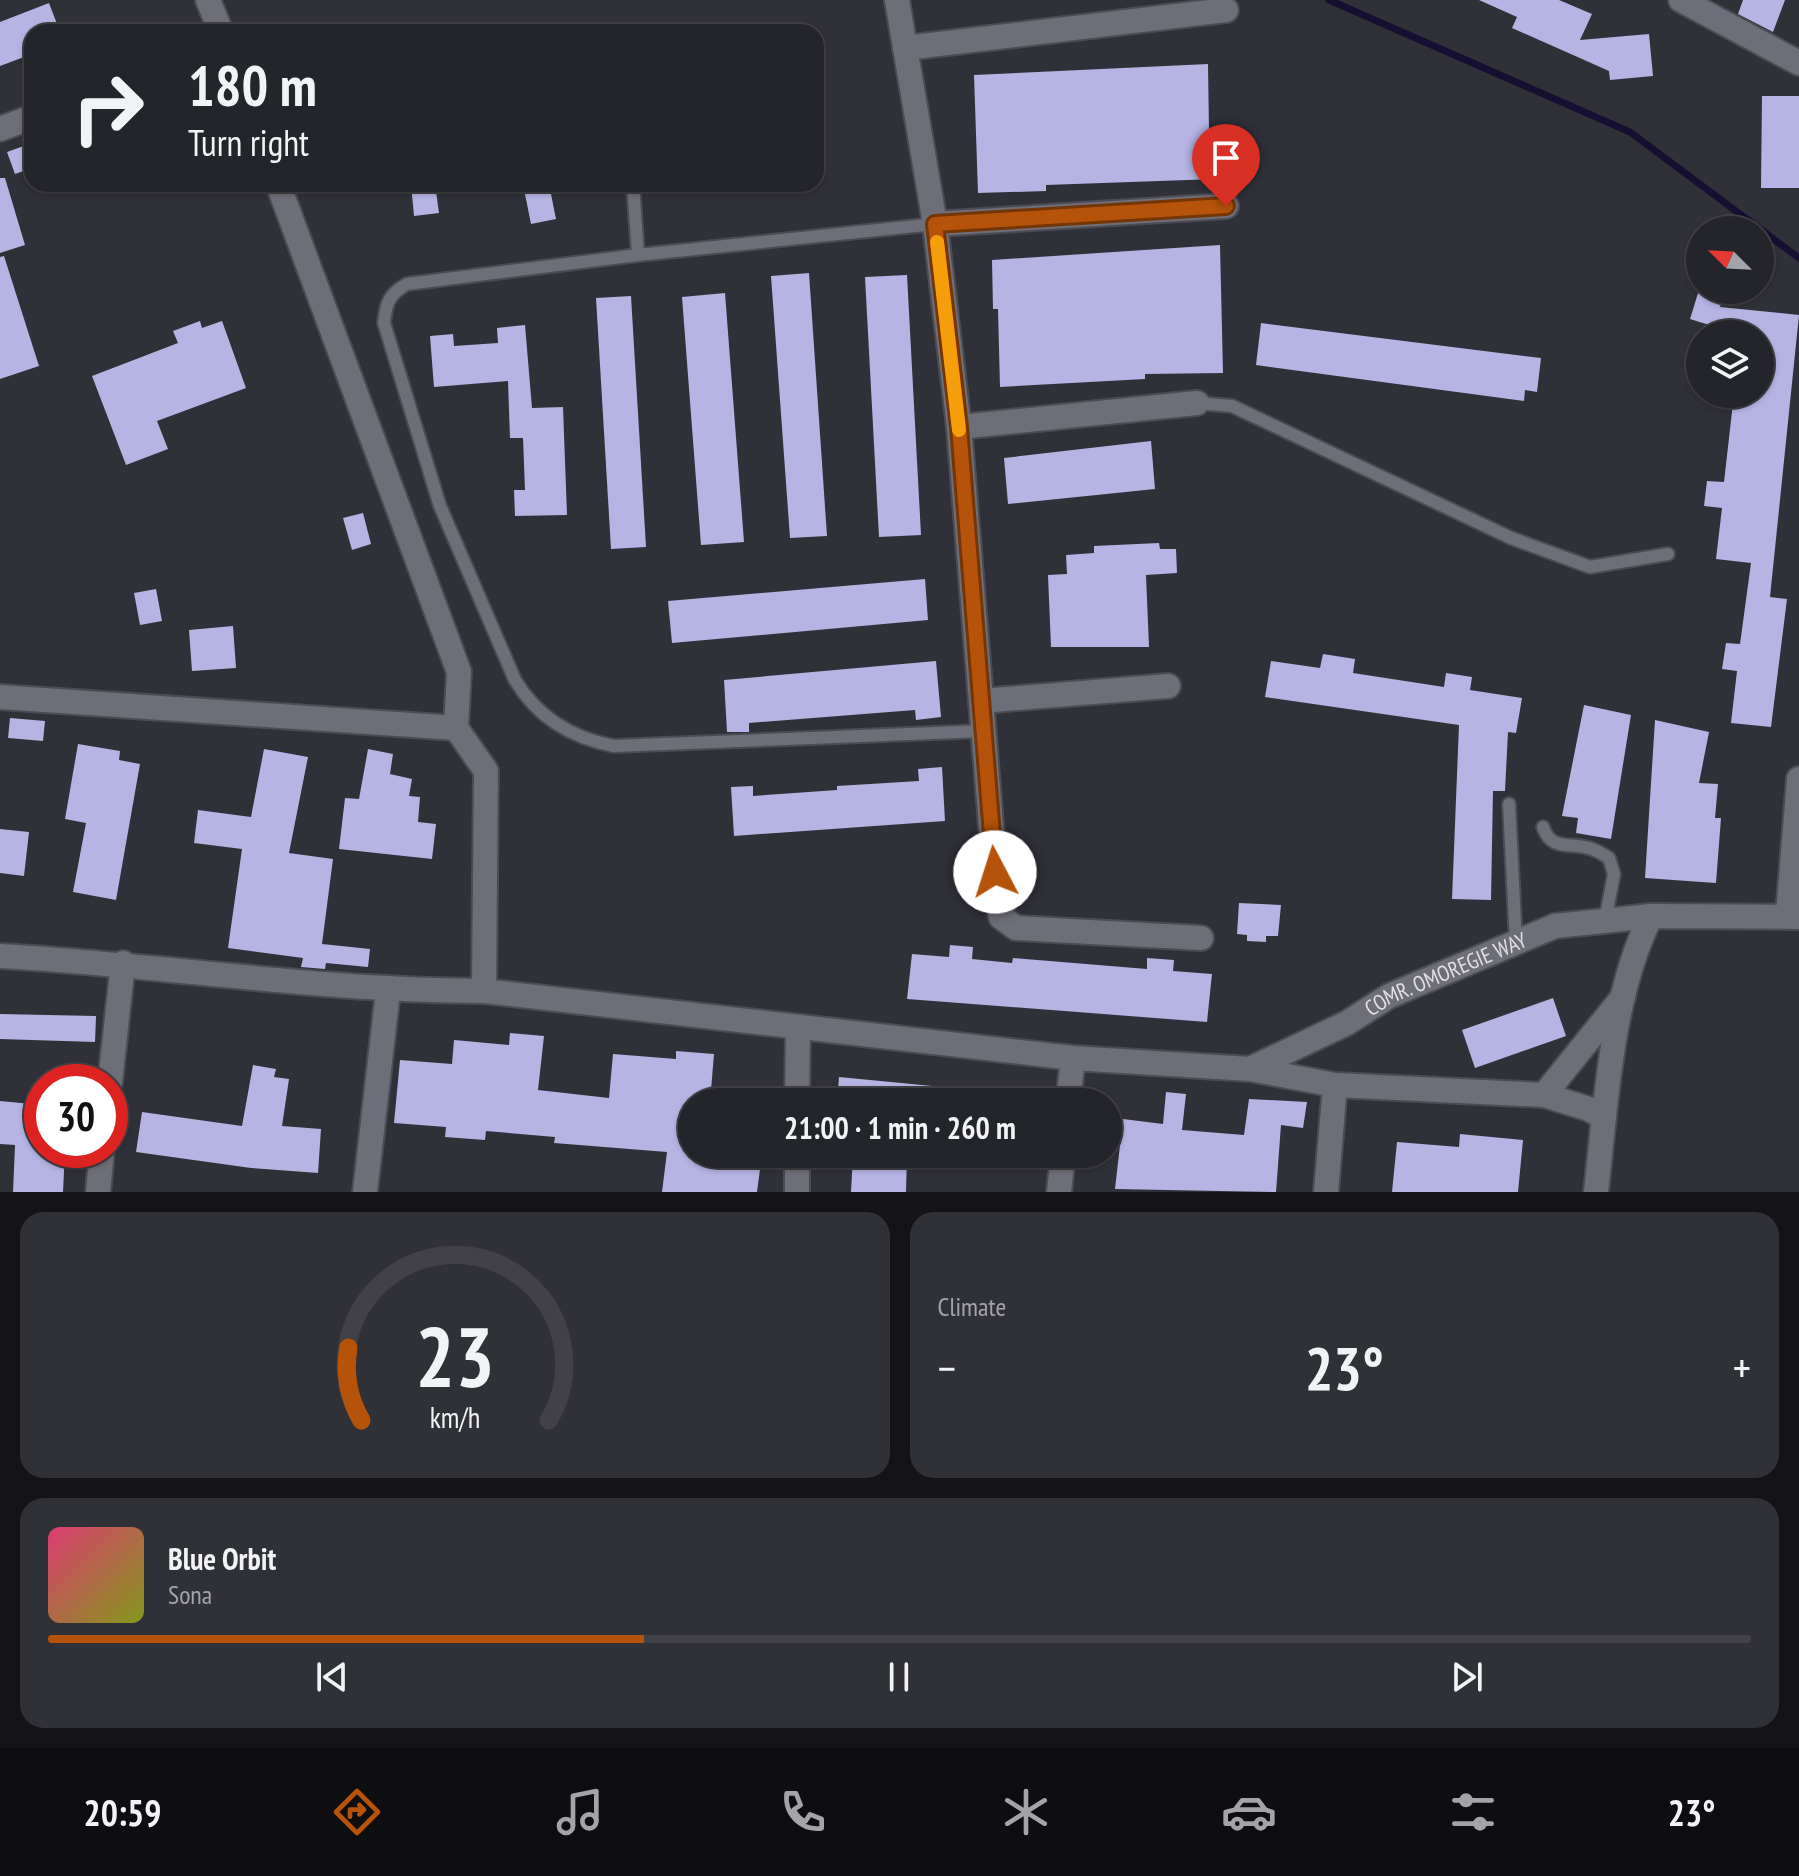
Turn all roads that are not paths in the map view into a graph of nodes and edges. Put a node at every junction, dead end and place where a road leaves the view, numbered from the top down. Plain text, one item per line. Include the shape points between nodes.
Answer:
1 (208, 0) edge
2 (897, 0) edge
3 (1681, 0) edge
4 (1226, 10) dead end
5 (218, 24) edge
6 (905, 48) junction
7 (1799, 63) edge
8 (24, 120) edge
9 (0, 129) edge
10 (281, 192) edge
11 (634, 192) edge
12 (1226, 206) dead end
13 (935, 224) junction
14 (638, 255) junction
15 (1197, 403) joint
16 (959, 427) junction
17 (1668, 554) dead end
18 (1168, 686) dead end
19 (0, 697) edge
20 (981, 701) junction
21 (456, 728) junction
22 (983, 731) junction
23 (1799, 779) edge
24 (1509, 804) dead end
25 (1543, 827) dead end
26 (1651, 916) junction
27 (1794, 916) edge
28 (1605, 921) junction
29 (1201, 938) dead end
30 (1516, 943) junction
31 (0, 956) edge
32 (123, 963) junction
33 (388, 991) junction
34 (484, 991) junction
35 (1625, 994) junction
36 (798, 1029) junction
37 (1073, 1058) junction
38 (112, 1064) edge
39 (1250, 1069) junction
40 (1335, 1085) junction
41 (797, 1088) edge
42 (1070, 1088) edge
43 (1544, 1095) junction
44 (1603, 1117) junction
45 (100, 1168) edge
46 (797, 1168) edge
47 (1062, 1168) edge
48 (98, 1192) edge
49 (365, 1192) edge
50 (797, 1192) edge
51 (1059, 1192) edge
52 (1326, 1192) edge
53 (1596, 1192) edge

1 - 5 street
2 - 6 street
3 - 7 street
4 - 6 street
6 - 13 street
8 - 9 street
10 - 21 street via 459,672
11 - 14 lane
12 - 13 street
13 - 14 lane
13 - 16 street
14 - 22 lane via 407,284 386,304 384,323 440,506 528,701 570,732 614,746
15 - 16 street
15 - 17 lane via 1232,406 1511,538 1590,567
16 - 20 street
18 - 20 street
19 - 21 street
20 - 22 street
21 - 34 street via 486,771
22 - 29 street via 1001,917 1016,928
23 - 27 street
24 - 30 lane
25 - 28 lane via 1556,845 1590,848 1609,858 1614,874
26 - 27 street, COMR. OMOREGIE WAY
26 - 28 street, COMR. OMOREGIE WAY
26 - 35 street
28 - 30 street, COMR. OMOREGIE WAY via 1555,926
30 - 39 street, COMR. OMOREGIE WAY via 1389,996 1347,1023
31 - 32 street
32 - 33 street
32 - 38 street
33 - 34 street
33 - 49 street
34 - 36 street
35 - 43 street
35 - 44 street
36 - 37 street
36 - 41 street
37 - 39 street
37 - 42 street
39 - 40 street
40 - 43 street
40 - 52 street
43 - 44 street
44 - 53 street
45 - 48 street
46 - 50 street
47 - 51 street

